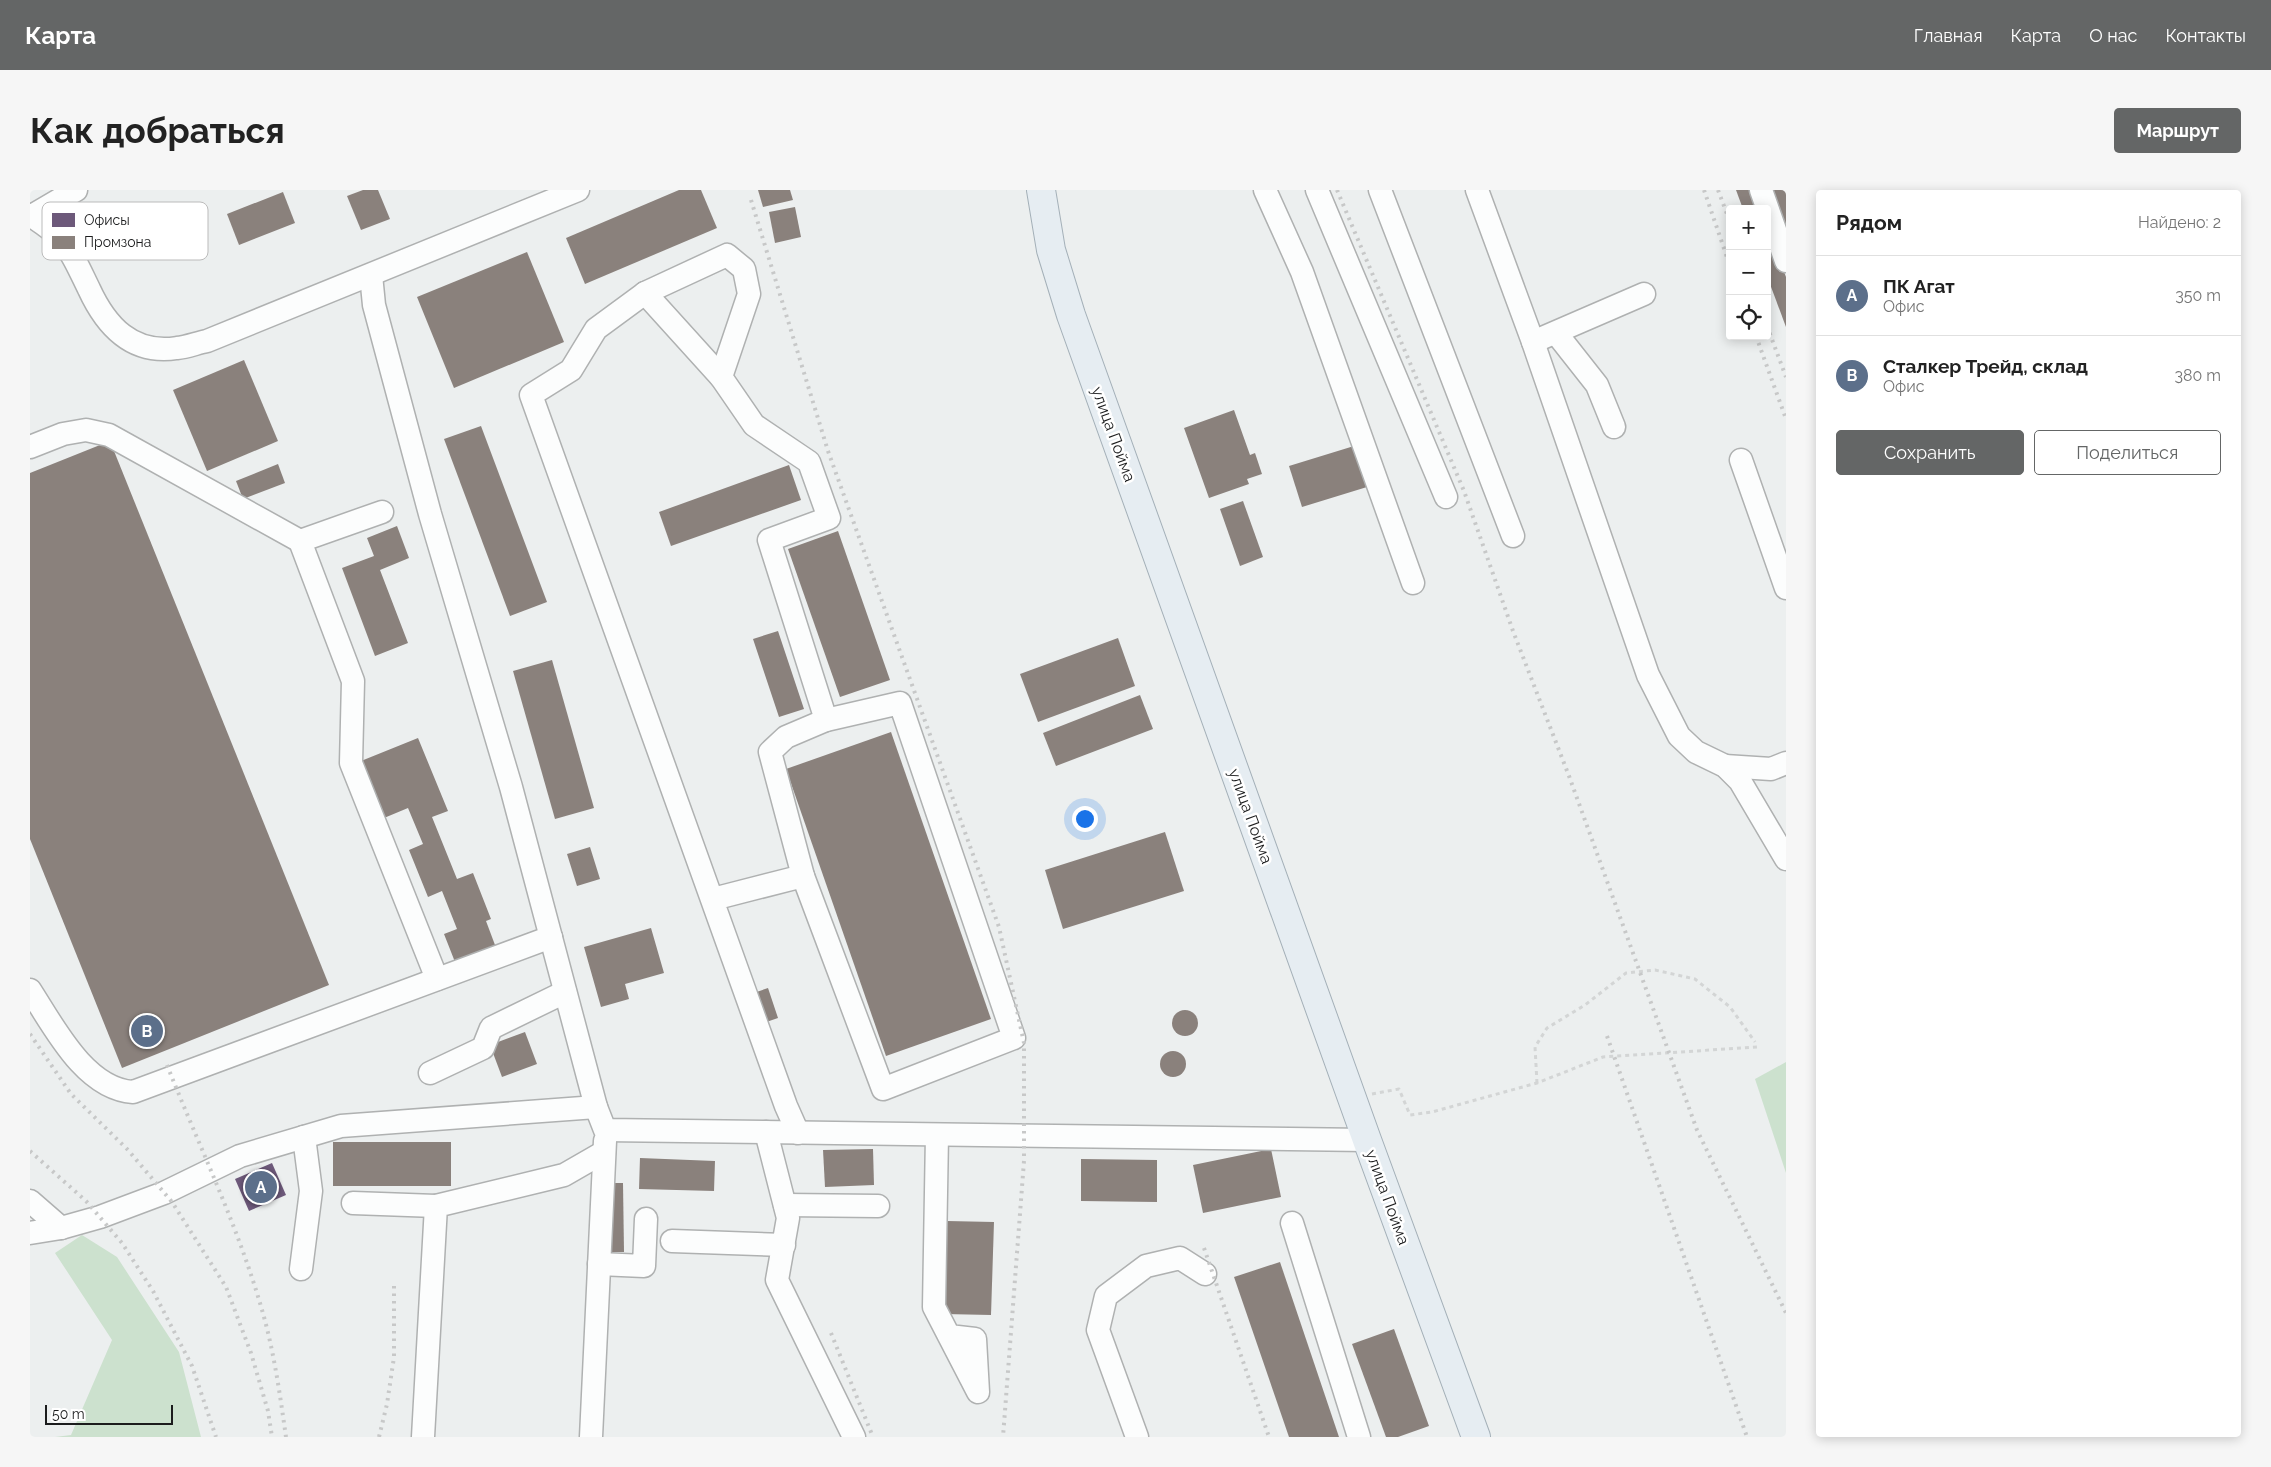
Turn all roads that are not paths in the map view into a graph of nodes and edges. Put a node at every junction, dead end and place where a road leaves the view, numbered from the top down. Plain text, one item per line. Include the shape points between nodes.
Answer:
1 (76, 190) edge
2 (578, 190) edge
3 (1040, 190) edge
4 (1265, 190) edge
5 (1317, 190) edge
6 (1380, 190) edge
7 (1476, 190) edge
8 (1761, 190) edge
9 (55, 202) edge
10 (42, 209) edge
11 (30, 216) edge
12 (42, 225) edge
13 (75, 260) edge
14 (1786, 260) edge
15 (371, 275) junction
16 (645, 293) junction
17 (1644, 294) dead end
18 (1556, 333) junction
19 (1533, 342) junction
20 (721, 377) junction
21 (1614, 427) dead end
22 (30, 447) edge
23 (1741, 460) dead end
24 (1446, 497) dead end
25 (382, 512) dead end
26 (1513, 536) dead end
27 (300, 541) junction
28 (1413, 583) dead end
29 (1786, 588) edge
30 (826, 720) junction
31 (1786, 763) edge
32 (1725, 766) junction
33 (1786, 859) edge
34 (803, 876) junction
35 (713, 899) junction
36 (551, 937) junction
37 (437, 979) junction
38 (30, 990) edge
39 (565, 992) junction
40 (430, 1073) dead end
41 (596, 1107) junction
42 (605, 1130) junction
43 (766, 1132) junction
44 (798, 1133) junction
45 (937, 1134) junction
46 (304, 1137) junction
47 (1367, 1140) junction
48 (604, 1152) junction
49 (30, 1201) edge
50 (353, 1203) dead end
51 (785, 1205) junction
52 (436, 1206) junction
53 (878, 1206) dead end
54 (646, 1219) dead end
55 (1292, 1223) dead end
56 (61, 1228) junction
57 (30, 1233) edge
58 (672, 1240) dead end
59 (784, 1245) junction
60 (599, 1264) junction
61 (301, 1269) dead end
62 (1205, 1274) dead end
63 (949, 1336) dead end
64 (423, 1437) edge
65 (591, 1437) edge
66 (854, 1437) edge
67 (1137, 1437) edge
68 (1359, 1437) edge
69 (1476, 1437) edge

1 - 9 street
2 - 15 street
3 - 47 main road, улица Пойма via 1051,250 1071,315
4 - 28 street via 1302,272
5 - 24 street
6 - 26 street
7 - 19 street
8 - 14 street
10 - 11 street
11 - 12 street
13 - 15 street via 108,323 127,339 150,348 176,349 207,341
15 - 36 street via 374,305 428,505 511,787
16 - 20 street
16 - 20 street via 726,255 744,269 749,294
16 - 35 street via 596,329 571,370 531,394
17 - 18 street
18 - 19 street
18 - 21 street via 1597,385
19 - 32 street via 1648,675 1679,736 1696,752
20 - 30 street via 754,426 809,462 829,518 769,540
22 - 27 street via 63,434 86,430 109,435
23 - 29 street
25 - 27 street
27 - 37 street via 353,681 351,763
30 - 34 street via 786,737 770,752
30 - 34 street via 900,703 1014,1038 883,1089
31 - 32 street via 1771,769
32 - 33 street via 1740,782
34 - 35 street
35 - 44 street
36 - 37 street
36 - 39 street
37 - 38 street via 133,1092 106,1085 82,1065
39 - 40 street via 491,1028 483,1048
39 - 41 street
41 - 42 street
41 - 46 street via 342,1126
42 - 43 street
42 - 48 street
43 - 44 street
43 - 51 street
44 - 45 street
45 - 47 street
45 - 63 street via 934,1307
46 - 56 street via 240,1156 164,1193
46 - 61 street via 311,1191
47 - 69 main road, улица Пойма
48 - 52 street via 564,1175
48 - 60 street
49 - 56 street
50 - 52 street
51 - 53 street
51 - 59 street via 788,1218
52 - 64 street
54 - 60 street via 644,1266
55 - 68 street
56 - 57 street
58 - 59 street
59 - 66 street via 777,1280
60 - 65 street
62 - 67 street via 1180,1258 1171,1260 1146,1266 1106,1296 1098,1330

